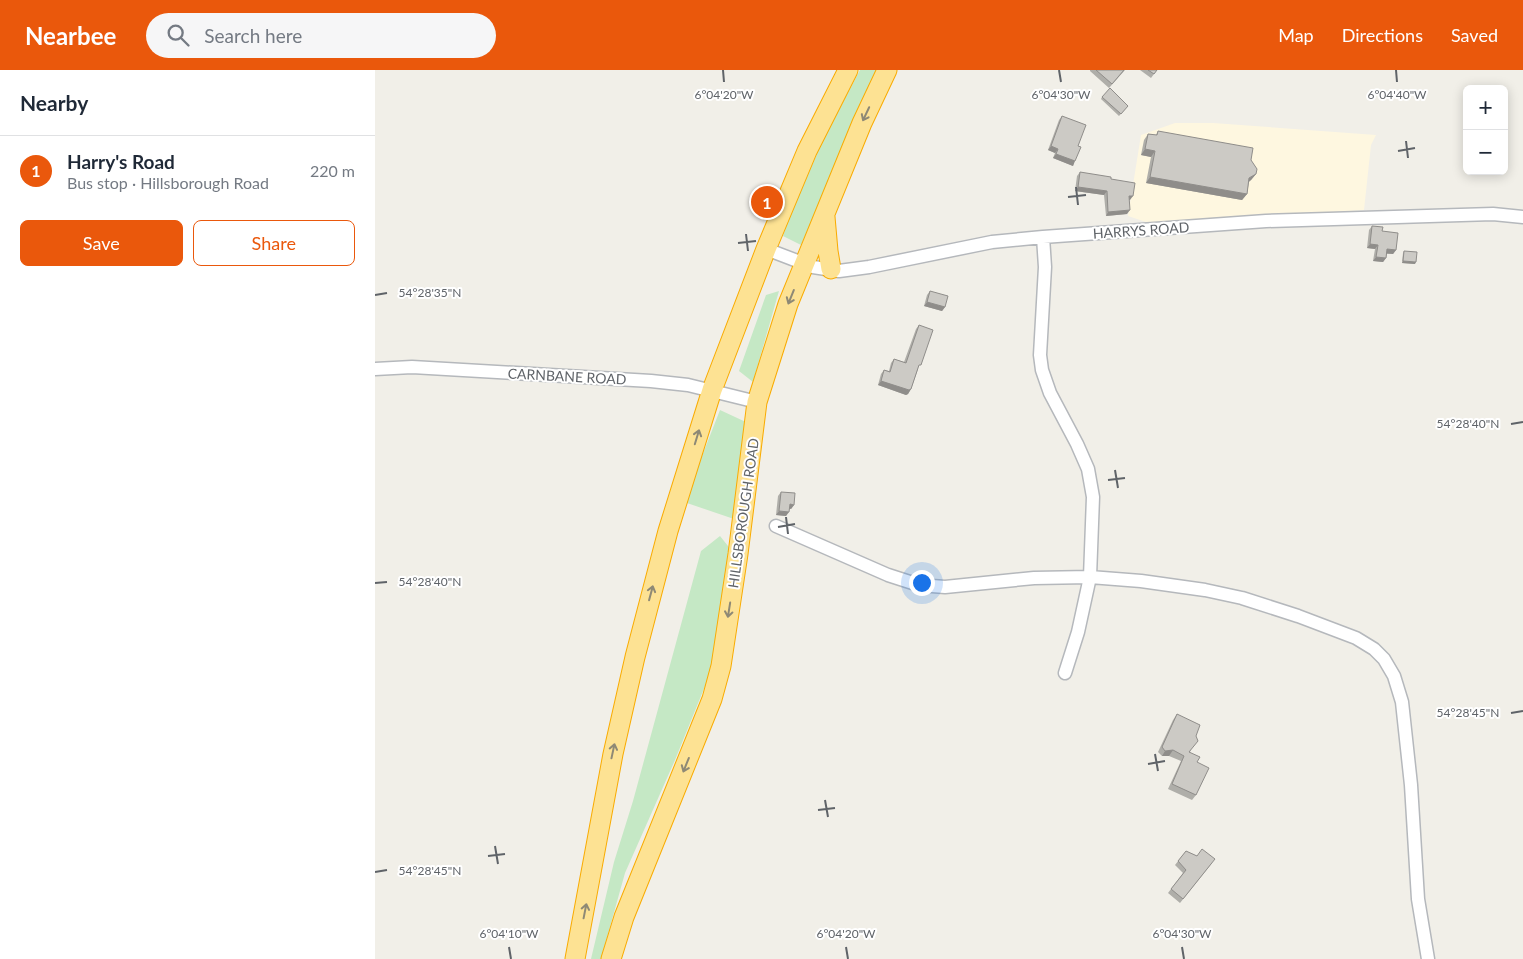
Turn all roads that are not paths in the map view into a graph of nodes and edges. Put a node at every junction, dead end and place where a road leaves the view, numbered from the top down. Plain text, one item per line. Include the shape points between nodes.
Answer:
1 (848, 70) edge
2 (887, 70) edge
3 (825, 214) junction
4 (1523, 217) edge
5 (1043, 237) junction
6 (766, 248) junction
7 (805, 263) junction
8 (831, 269) junction
9 (375, 369) edge
10 (712, 390) junction
11 (757, 402) junction
12 (776, 526) dead end
13 (1091, 577) junction
14 (1065, 673) dead end
15 (575, 959) edge
16 (611, 959) edge
17 (1428, 959) edge

1 - 6 highway via 807,151
2 -> 3 highway, HILLSBOROUGH ROAD
3 - 7 highway, HILLSBOROUGH ROAD
3 - 8 highway
4 - 5 street, HARRYS ROAD via 1493,214 1266,221
5 - 8 street, HARRYS ROAD via 992,242 869,267
5 - 13 street via 1042,370 1088,469 1093,497
6 - 7 street, HARRYS ROAD
6 - 10 highway
7 - 8 street, HARRYS ROAD
7 -> 11 highway, HILLSBOROUGH ROAD via 788,304
9 - 10 street, CARNBANE ROAD via 412,367 651,381
10 - 11 street, CARNBANE ROAD
15 -> 10 highway via 613,754 635,657 668,532
11 -> 16 highway, HILLSBOROUGH ROAD via 719,674 712,699 624,917
12 - 13 street via 888,575 919,585 945,587 1033,578
13 - 14 street
13 - 17 street via 1205,590 1242,598 1356,638 1384,659 1394,676 1402,702 1418,899

